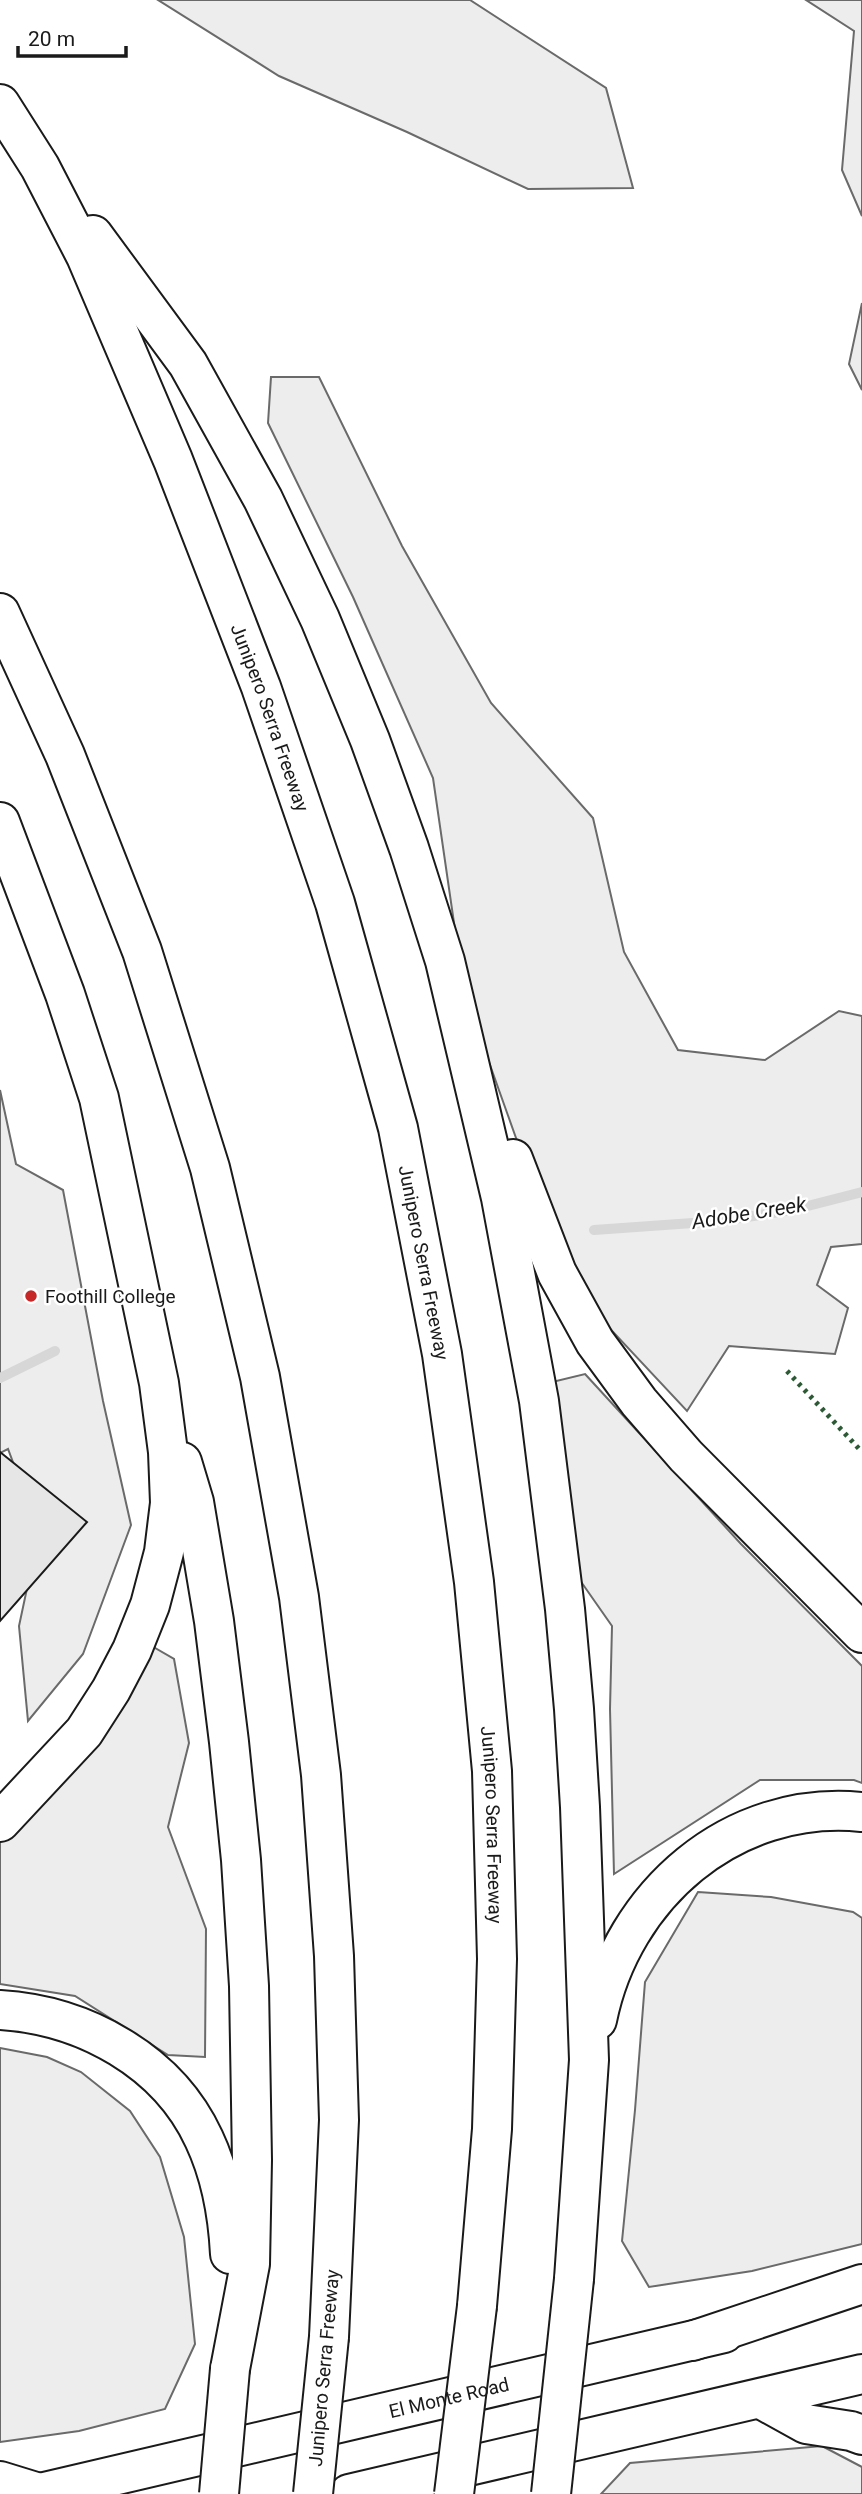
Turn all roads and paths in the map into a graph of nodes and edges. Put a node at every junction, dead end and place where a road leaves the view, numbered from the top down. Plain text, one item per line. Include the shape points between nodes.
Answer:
1 (0, 104) edge
2 (40, 167) junction
3 (0, 613) edge
4 (0, 822) edge
5 (445, 961) junction
6 (159, 1383) junction
7 (862, 1633) edge
8 (862, 1812) edge
9 (0, 1822) edge
10 (0, 2011) edge
11 (589, 2060) junction
12 (862, 2284) edge
13 (862, 2300) edge
14 (692, 2341) junction
15 (230, 2370) junction
16 (862, 2374) edge
17 (761, 2399) junction
18 (862, 2435) edge
19 (0, 2481) edge
20 (38, 2494) edge
21 (219, 2494) edge
22 (313, 2494) edge
23 (349, 2494) edge
24 (454, 2494) edge
25 (551, 2494) edge

1 - 2 main road, Junipero Serra Freeway
2 - 5 main road via 188,364 263,499 370,740
2 - 24 main road, Junipero Serra Freeway, bridge via 86,256 173,460 261,687 335,903 398,1128 442,1354 474,1582 492,1771 497,1959 492,2129
3 - 22 main road, Junipero Serra Freeway, bridge via 65,755 142,951 210,1168 260,1377 299,1597 321,1775 334,1956 338,2120 330,2337
4 - 6 main road via 99,1098
5 - 7 main road via 526,1195 557,1273 595,1342 686,1456
5 - 11 main road via 501,1198 548,1467 574,1709
6 - 9 main road via 170,1503 164,1552 150,1605 132,1650 84,1732
6 - 15 main road via 194,1502 214,1621 241,1860 249,1986 250,2264
8 - 11 main road via 795,1814 751,1826 709,1849 675,1876 650,1904 614,1966 601,2000
10 - 15 main road via 69,2022 109,2040 147,2066 181,2100 220,2180 228,2223
11 - 25 main road, bridge via 574,2279
12 - 14 main road
13 - 14 main road, El Monte Road
14 - 20 main road, El Monte Road
15 - 21 main road, bridge
16 - 17 main road
17 - 18 main road via 806,2424
17 - 23 main road
19 - 20 main road

